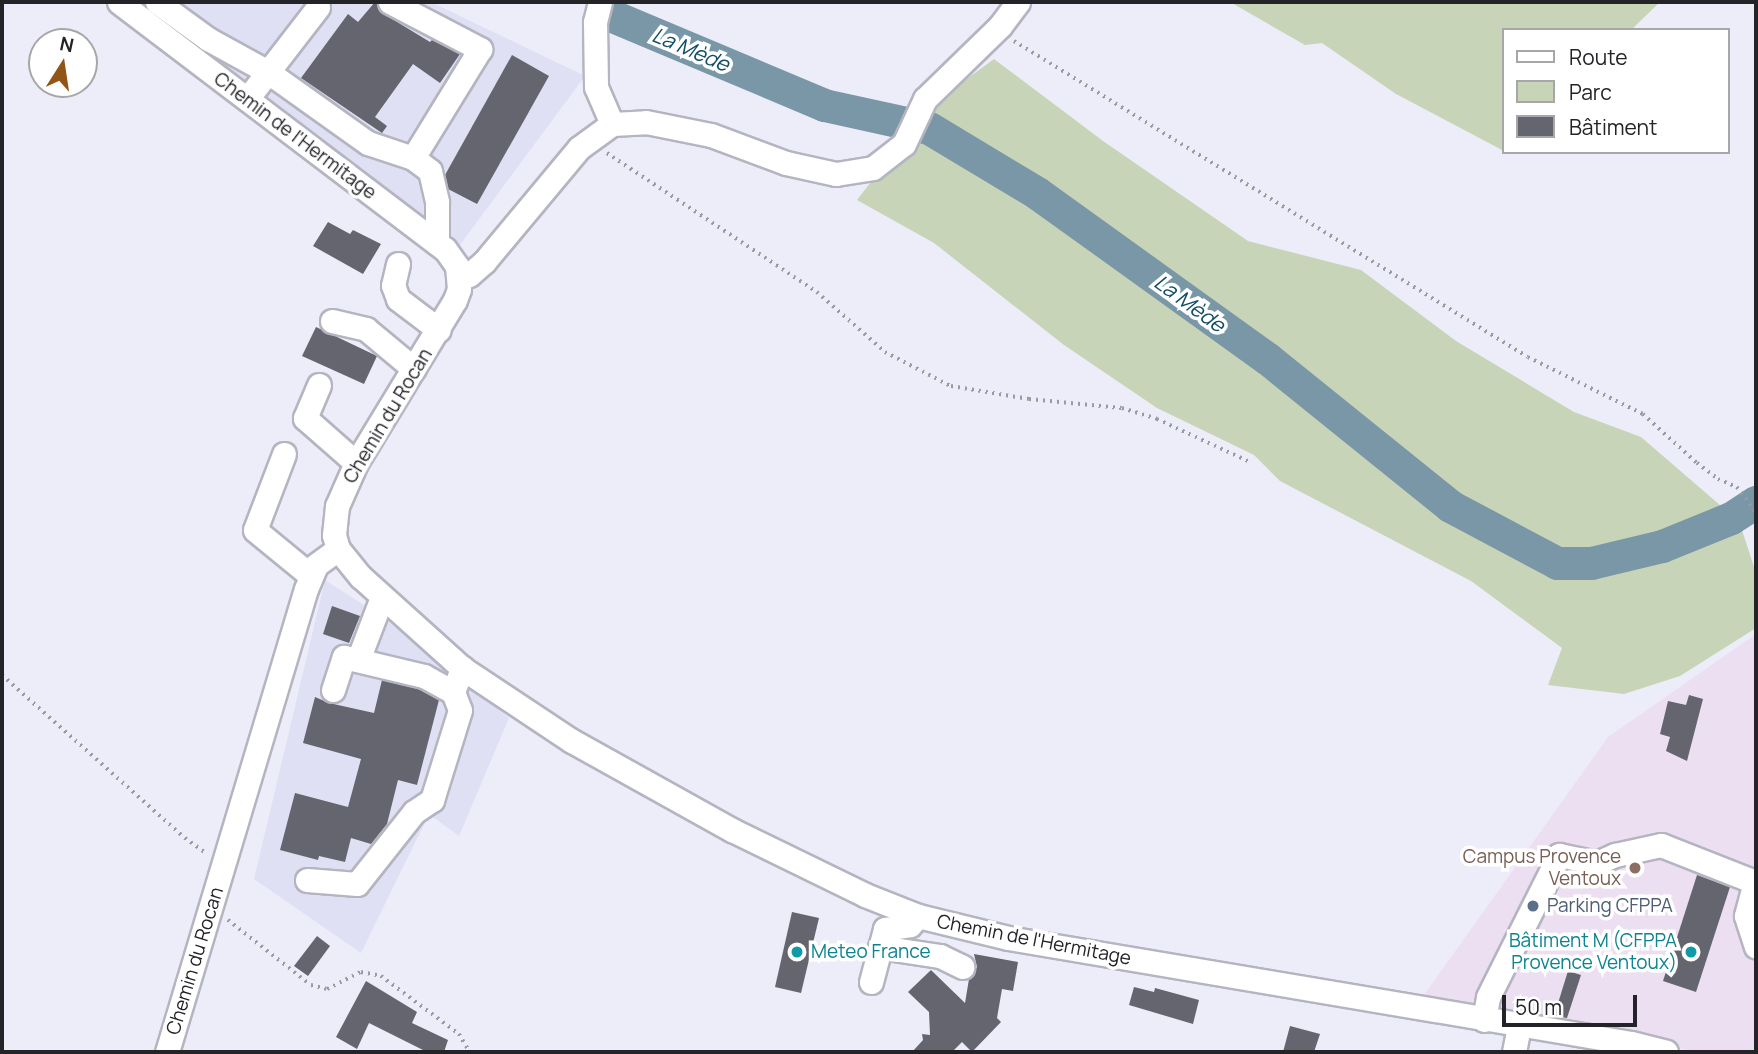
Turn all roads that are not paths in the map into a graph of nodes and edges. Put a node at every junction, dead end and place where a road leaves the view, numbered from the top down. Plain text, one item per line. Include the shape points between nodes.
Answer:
1 (119, 2) edge
2 (157, 2) edge
3 (390, 2) edge
4 (600, 2) edge
5 (1018, 2) edge
6 (319, 4) edge
7 (268, 72) junction
8 (247, 99) junction
9 (612, 124) junction
10 (413, 158) junction
11 (437, 243) junction
12 (398, 264) dead end
13 (459, 279) junction
14 (332, 321) dead end
15 (439, 330) junction
16 (414, 369) junction
17 (319, 385) dead end
18 (284, 454) dead end
19 (356, 463) junction
20 (338, 549) junction
21 (311, 576) junction
22 (382, 597) junction
23 (358, 660) junction
24 (462, 668) junction
25 (333, 690) dead end
26 (453, 692) junction
27 (307, 880) dead end
28 (1756, 882) edge
29 (918, 916) junction
30 (1756, 946) edge
31 (880, 947) junction
32 (963, 967) dead end
33 (872, 982) dead end
34 (1484, 1020) junction
35 (1519, 1026) junction
36 (167, 1052) edge
37 (1514, 1052) edge
38 (1666, 1052) edge

1 - 8 street, Chemin de l'Hermitage
2 - 7 street
3 - 10 street via 480,49
4 - 9 street via 595,22 596,87
5 - 9 street via 1000,26 925,99 904,144 873,168 836,174 786,163 711,135 646,122
6 - 7 street
7 - 8 street
7 - 10 street via 368,143
8 - 11 street, Chemin de l'Hermitage
9 - 13 street via 579,148 484,262
10 - 11 street via 430,170 437,202
11 - 13 street, Chemin de l'Hermitage via 452,257
12 - 15 street via 393,285 398,299
13 - 15 street, Chemin du Rocan via 456,300
14 - 16 street via 366,329
15 - 16 street, Chemin du Rocan
16 - 19 street, Chemin du Rocan
17 - 19 street via 304,418
18 - 21 street via 255,530
19 - 20 street, Chemin du Rocan via 337,506 334,535
20 - 21 street, Chemin du Rocan via 316,565
20 - 22 street, Chemin de l'Hermitage
21 - 36 street, Chemin du Rocan
22 - 23 street
22 - 24 street, Chemin de l'Hermitage
23 - 25 street via 344,657
23 - 26 street via 424,676
24 - 26 street
24 - 29 street, Chemin de l'Hermitage via 572,741 732,830
26 - 27 street via 460,710 432,800 414,812 357,884
28 - 30 street via 1746,916
28 - 34 street via 1661,845 1597,863 1559,855 1488,997
29 - 31 street via 910,925 885,929
29 - 34 street, Chemin de l'Hermitage via 1008,938
31 - 32 street via 940,956
31 - 33 street
34 - 35 street, Chemin de l'Hermitage
35 - 37 street
35 - 38 street, Chemin de l'Hermitage

